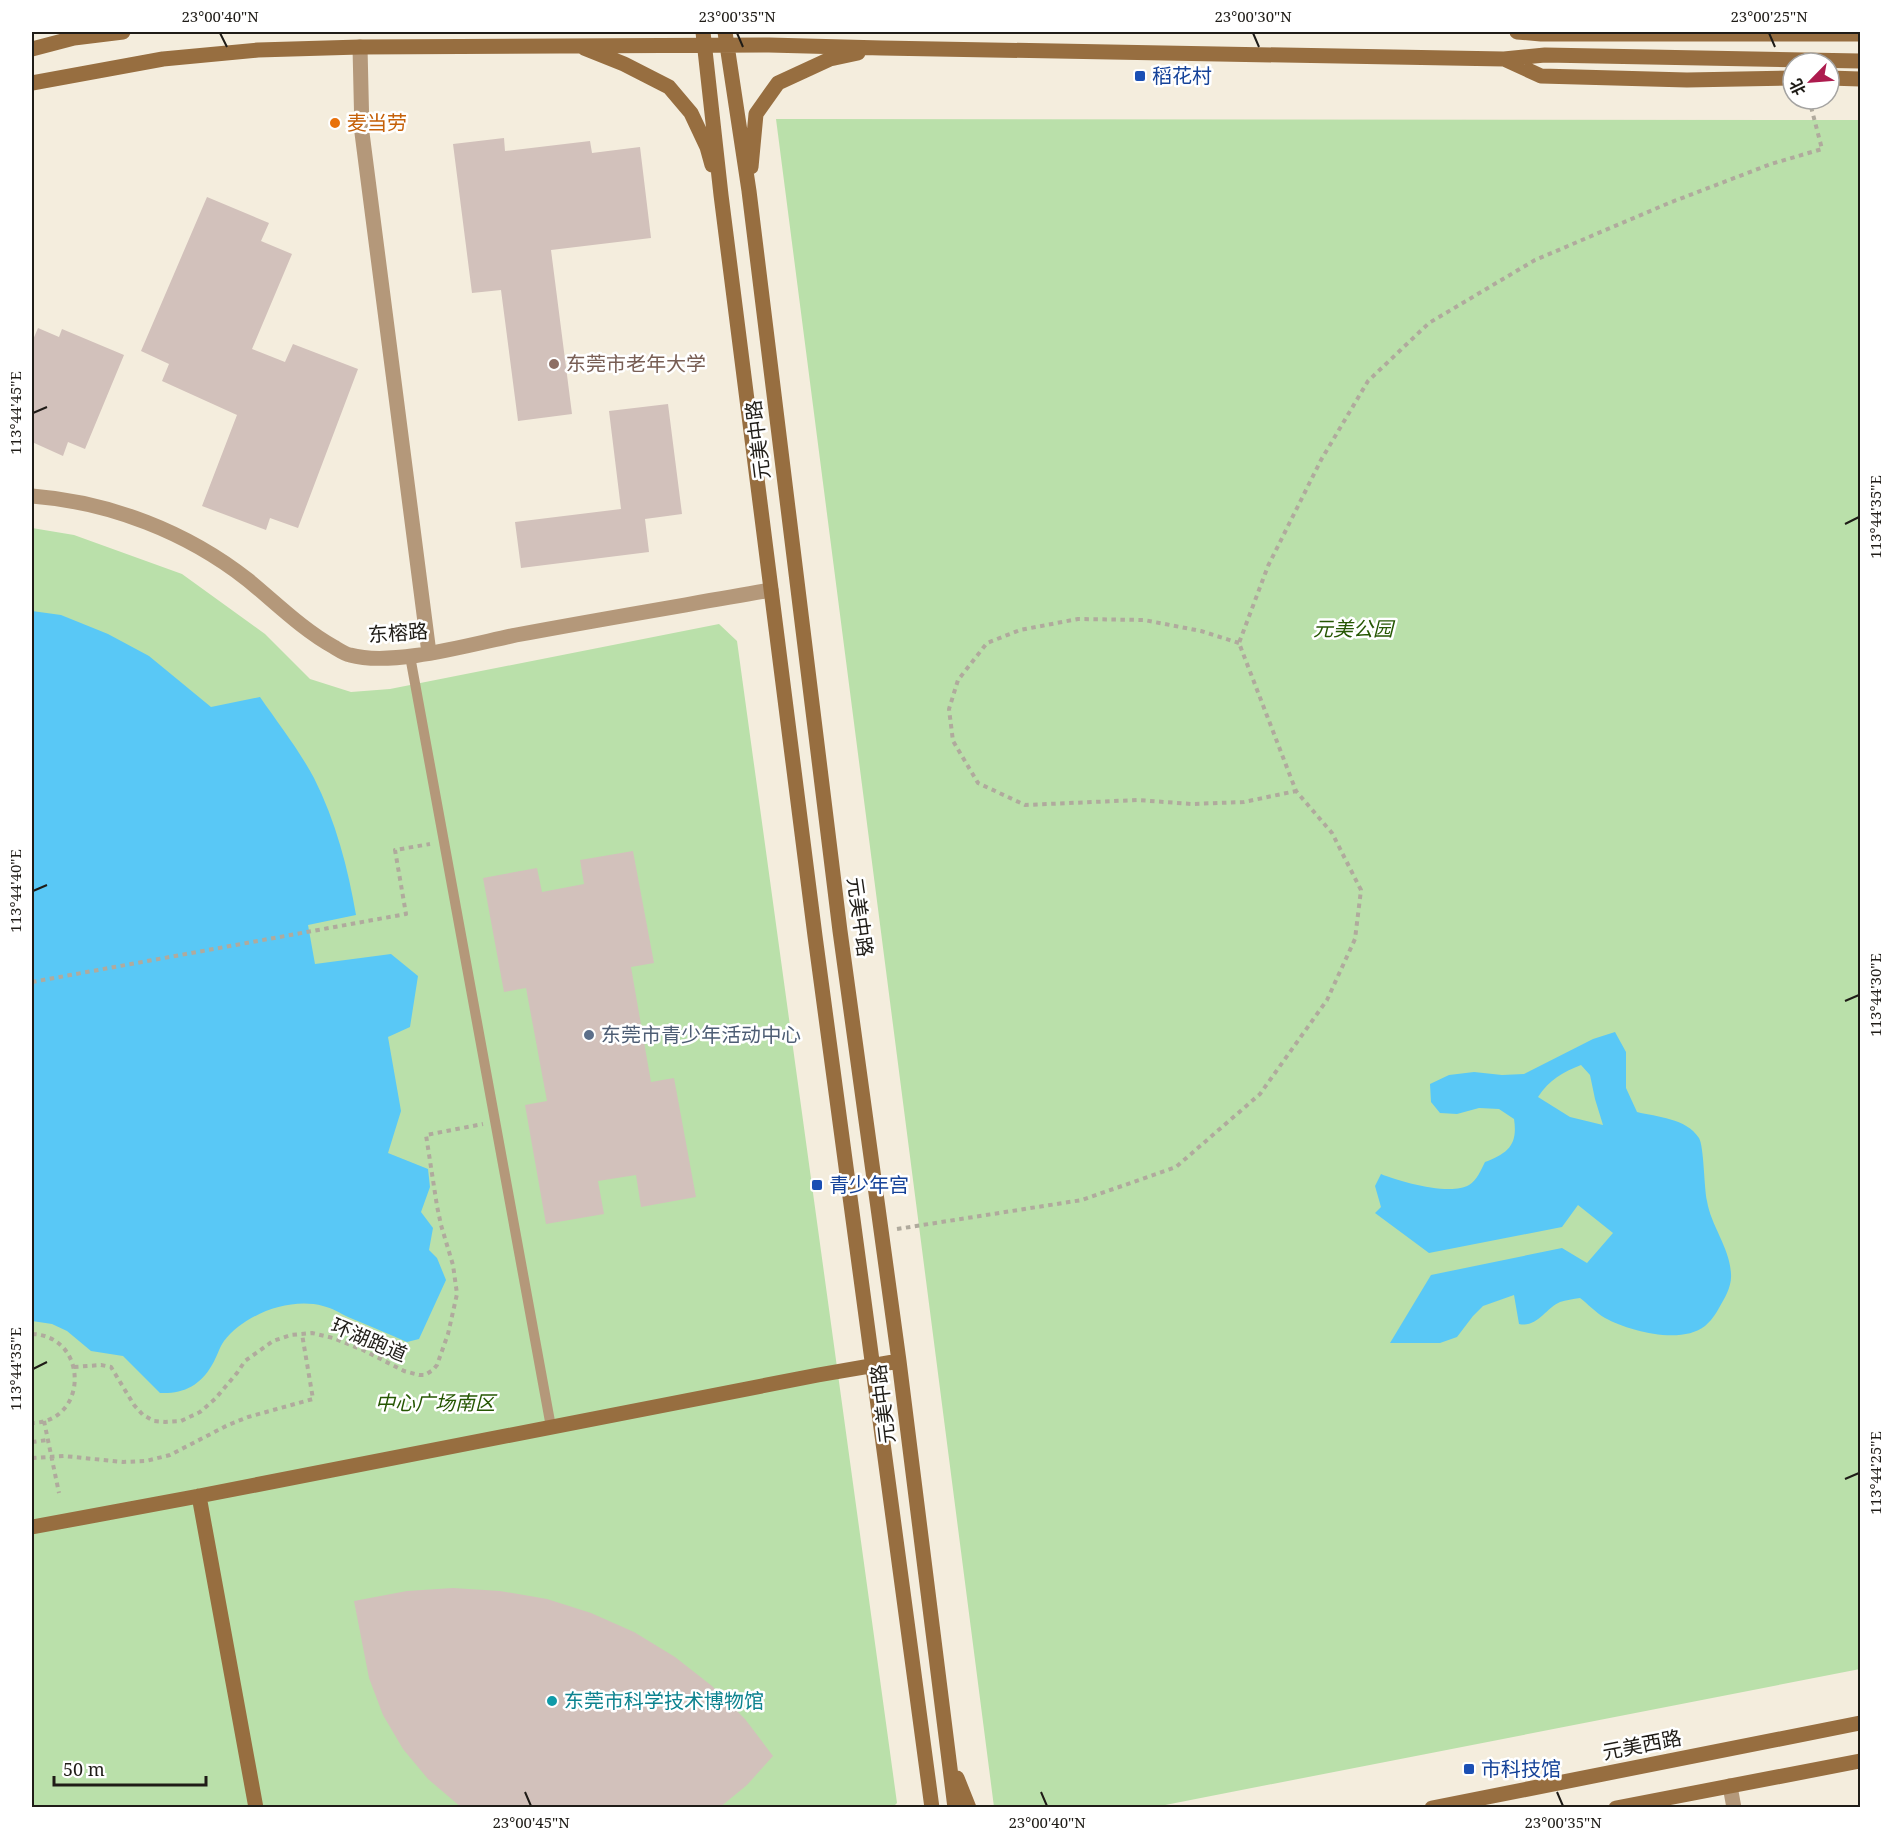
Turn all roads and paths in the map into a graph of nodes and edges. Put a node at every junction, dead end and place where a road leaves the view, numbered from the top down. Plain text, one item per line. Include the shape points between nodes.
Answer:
1 (123, 32) edge
2 (1516, 32) edge
3 (1860, 34) edge
4 (704, 38) edge
5 (726, 38) edge
6 (576, 45) junction
7 (360, 46) junction
8 (882, 48) junction
9 (32, 49) edge
10 (1504, 59) junction
11 (1860, 61) edge
12 (1781, 78) edge
13 (1841, 78) edge
14 (1860, 79) edge
15 (32, 83) edge
16 (1812, 111) edge
17 (749, 191) junction
18 (721, 195) junction
19 (32, 496) edge
20 (771, 590) junction
21 (1239, 643) junction
22 (429, 653) junction
23 (410, 656) junction
24 (1296, 791) junction
25 (443, 842) junction
26 (32, 982) edge
27 (495, 1121) junction
28 (882, 1232) junction
29 (32, 1334) edge
30 (302, 1334) junction
31 (899, 1361) junction
32 (873, 1366) junction
33 (74, 1367) junction
34 (44, 1421) junction
35 (32, 1423) edge
36 (551, 1427) junction
37 (48, 1440) junction
38 (32, 1442) edge
39 (51, 1457) junction
40 (32, 1458) edge
41 (59, 1493) dead end
42 (199, 1496) junction
43 (32, 1527) edge
44 (1860, 1723) edge
45 (949, 1759) junction
46 (1860, 1761) edge
47 (926, 1767) junction
48 (1730, 1786) junction
49 (256, 1808) edge
50 (921, 1808) edge
51 (932, 1808) edge
52 (955, 1808) edge
53 (969, 1808) edge
54 (1431, 1808) edge
55 (1616, 1808) edge
56 (1734, 1808) edge

1 - 9 street via 74,38
2 - 3 street
4 - 5 street
4 - 6 street
4 - 18 street, 元美中路
5 - 8 street
5 - 17 street, 元美中路
6 - 7 street
6 - 18 street via 669,87 691,113 707,147
7 - 15 street via 163,59
7 - 22 street via 362,133
8 - 10 street
8 - 17 street via 830,59 778,82 756,114
10 - 11 street via 1545,55
10 - 12 street via 1542,76
13 - 14 street
16 - 21 path via 1822,149 1669,203 1535,260 1429,323 1368,381 1321,460 1268,566
17 - 28 street, 元美中路 via 840,932
18 - 20 street, 元美中路
19 - 23 street, 东榕路 via 89,505 186,539 247,579 322,640 350,655
20 - 22 street, 东榕路
20 - 32 street, 元美中路
21 - 24 path
21 - 24 path via 1144,620 1078,619 1020,630 987,643 958,680 949,709 952,741 978,783 1025,805 1138,800 1244,802
22 - 23 street, 东榕路
23 - 25 lane
24 - 28 path via 1332,833 1361,890 1355,939 1327,1000 1260,1094 1176,1167 1082,1200
25 - 26 path via 395,850 406,914
25 - 27 lane
27 - 30 path, 环湖跑道 via 426,1135 457,1294 433,1370 425,1375 404,1371 333,1338
27 - 36 lane
28 - 31 street, 元美中路
29 - 33 path via 60,1344
30 - 33 path, 环湖跑道 via 273,1341 258,1351 245,1361 215,1399 181,1421 154,1421 143,1415 111,1367
30 - 39 path via 313,1399 248,1417 170,1455 146,1461
31 - 32 street
31 - 45 street, 元美中路
32 - 36 street
32 - 47 street, 元美中路
33 - 34 path via 73,1394 66,1406
34 - 35 path
34 - 37 path
36 - 42 street
37 - 38 path
37 - 39 path
39 - 40 path
39 - 41 path
42 - 43 street
42 - 49 street
44 - 54 street, 元美西路
45 - 52 street, 元美中路
45 - 53 street
46 - 48 street
47 - 50 street
47 - 51 street, 元美中路
48 - 55 street
48 - 56 street

